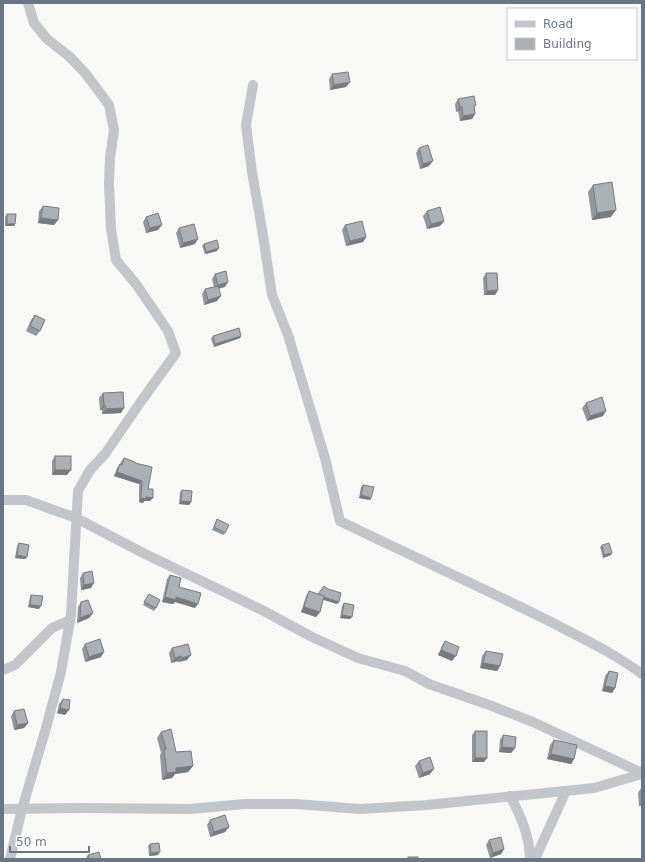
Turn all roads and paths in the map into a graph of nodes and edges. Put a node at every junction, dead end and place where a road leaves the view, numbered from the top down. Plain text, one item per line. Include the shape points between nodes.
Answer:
1 (28, 3) edge
2 (253, 85) dead end
3 (3, 500) edge
4 (76, 518) junction
5 (70, 620) junction
6 (3, 670) edge
7 (642, 674) edge
8 (642, 773) edge
9 (566, 791) junction
10 (510, 796) junction
11 (3, 809) edge
12 (22, 809) junction
13 (10, 859) edge
14 (530, 859) edge
15 (535, 859) edge

1 - 4 street via 34,24 86,74 109,105 114,130 109,184 111,229 116,260 168,331 176,353 105,454 90,470 78,491
2 - 7 street via 246,125 272,295 288,334 325,458 340,521 512,602 628,663
3 - 4 street via 26,500
4 - 5 street
4 - 8 street via 358,658 405,671 429,684 534,722
5 - 6 street via 52,628 15,665
5 - 12 street via 61,672
8 - 9 street via 594,788
9 - 10 street
9 - 15 street
10 - 12 street via 360,809 288,804 245,804 190,809
10 - 14 street via 523,827
11 - 12 street
12 - 13 street

